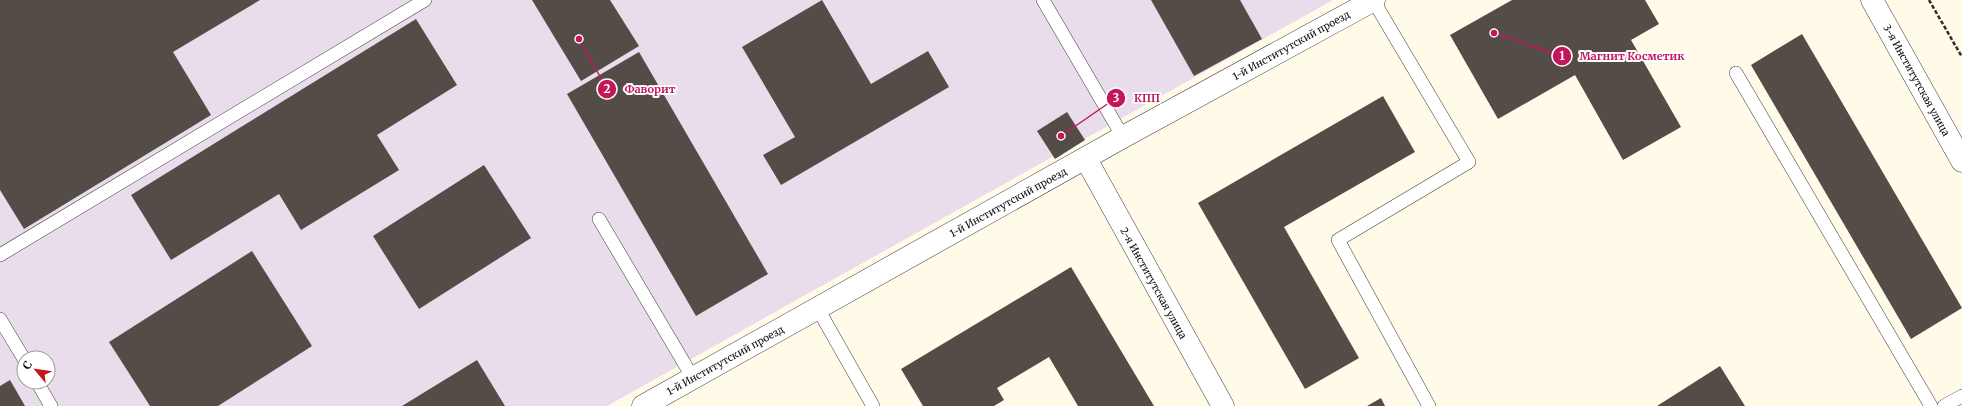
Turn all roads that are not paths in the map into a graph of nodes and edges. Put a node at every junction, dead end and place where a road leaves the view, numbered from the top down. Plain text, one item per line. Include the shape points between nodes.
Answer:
1 (425, 0) edge
2 (1043, 0) edge
3 (1374, 0) edge
4 (1872, 0) edge
5 (1736, 73) dead end
6 (1123, 137) junction
7 (1086, 159) junction
8 (1962, 160) edge
9 (599, 219) dead end
10 (0, 254) edge
11 (818, 309) junction
12 (0, 318) edge
13 (19, 350) edge
14 (693, 378) junction
15 (42, 390) edge
16 (1962, 396) edge
17 (51, 406) edge
18 (642, 406) edge
19 (873, 406) edge
20 (1222, 406) edge
21 (1429, 406) edge
22 (1931, 406) edge
23 (1944, 406) edge

1 - 10 lane
2 - 6 lane
3 - 6 street, 1-й Институтский проезд
3 - 21 lane via 1469,162 1338,240
4 - 8 street, 3-я Институтская улица
5 - 22 lane
6 - 7 street, 1-й Институтский проезд
7 - 11 street, 1-й Институтский проезд
7 - 20 street, 2-я Институтская улица
9 - 14 lane
11 - 14 street, 1-й Институтский проезд
11 - 19 lane
12 - 13 lane
14 - 18 street, 1-й Институтский проезд
15 - 17 lane
16 - 23 lane

